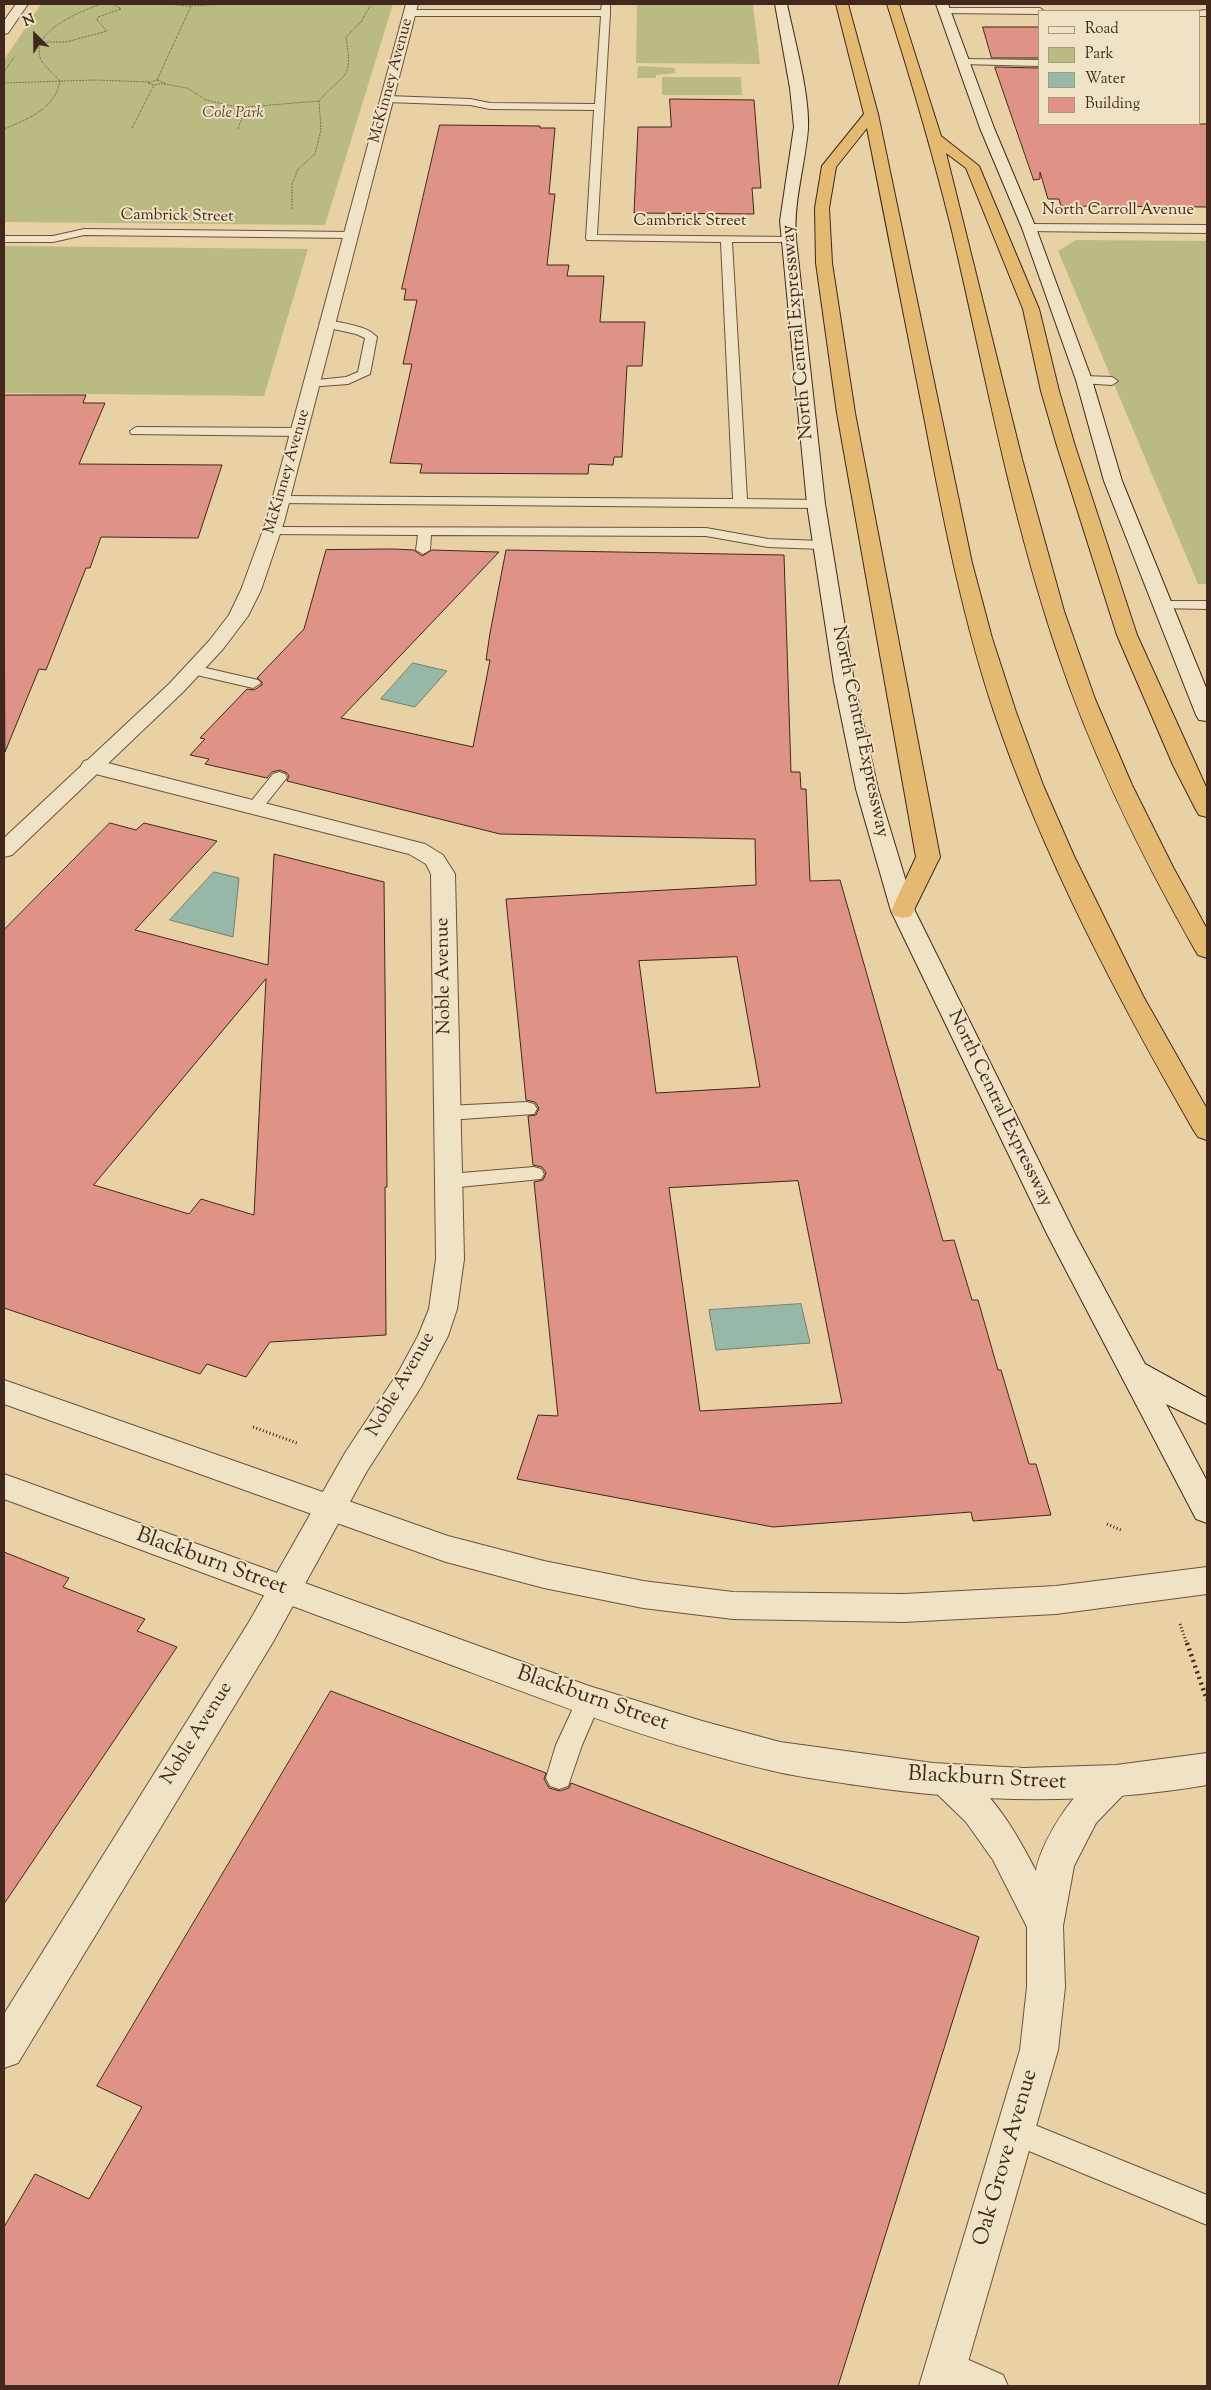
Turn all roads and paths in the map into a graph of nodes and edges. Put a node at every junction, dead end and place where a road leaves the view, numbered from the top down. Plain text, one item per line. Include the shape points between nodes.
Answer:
1 (22, 4) edge
2 (101, 4) edge
3 (113, 4) edge
4 (161, 4) edge
5 (226, 4) edge
6 (370, 4) edge
7 (781, 4) edge
8 (842, 4) edge
9 (893, 4) edge
10 (192, 5) edge
11 (944, 7) edge
12 (1003, 7) edge
13 (411, 8) edge
14 (606, 8) edge
15 (1038, 11) edge
16 (4, 30) edge
17 (41, 42) junction
18 (964, 62) junction
19 (1038, 63) edge
20 (157, 80) junction
21 (60, 81) junction
22 (149, 82) junction
23 (4, 83) edge
24 (164, 84) junction
25 (154, 85) junction
26 (387, 99) junction
27 (319, 101) junction
28 (246, 107) junction
29 (600, 107) junction
30 (871, 114) junction
31 (132, 128) dead end
32 (4, 129) edge
33 (238, 129) dead end
34 (936, 139) junction
35 (291, 216) dead end
36 (1029, 228) junction
37 (1207, 228) edge
38 (351, 235) junction
39 (4, 239) edge
40 (726, 239) junction
41 (788, 239) junction
42 (329, 324) junction
43 (1084, 380) junction
44 (1112, 381) dead end
45 (312, 384) junction
46 (136, 431) dead end
47 (299, 432) junction
48 (281, 500) junction
49 (740, 503) junction
50 (816, 504) junction
51 (272, 531) junction
52 (425, 531) junction
53 (822, 545) junction
54 (423, 550) dead end
55 (1164, 605) junction
56 (1207, 605) edge
57 (194, 670) junction
58 (252, 683) dead end
59 (1207, 715) edge
60 (92, 766) junction
61 (279, 777) dead end
62 (255, 807) junction
63 (1207, 810) edge
64 (4, 850) edge
65 (903, 911) junction
66 (1207, 950) edge
67 (527, 1109) dead end
68 (448, 1113) junction
69 (1207, 1131) edge
70 (534, 1174) dead end
71 (449, 1181) junction
72 (1136, 1373) junction
73 (4, 1392) edge
74 (1207, 1412) edge
75 (253, 1427) dead end
76 (297, 1443) dead end
77 (4, 1486) edge
78 (329, 1508) junction
79 (1207, 1510) edge
80 (1107, 1524) dead end
81 (1121, 1530) dead end
82 (1207, 1582) edge
83 (283, 1590) junction
84 (1180, 1624) dead end
85 (1207, 1700) edge
86 (589, 1701) junction
87 (1207, 1769) edge
88 (559, 1778) dead end
89 (946, 1780) junction
90 (1112, 1782) junction
91 (1045, 1926) junction
92 (4, 2049) edge
93 (1015, 2131) junction
94 (1207, 2210) edge
95 (943, 2376) edge
96 (992, 2386) edge

1 - 16 street
2 - 17 path via 63,21
3 - 17 path via 121,9 97,20 108,31 66,42
4 - 10 path
5 - 10 path
6 - 27 path via 361,22 346,37 350,64 345,77 329,88
7 - 41 street, North Central Expressway via 801,127 787,221
8 - 30 highway
9 - 34 highway
10 - 20 path
11 - 12 lane
11 - 18 street via 955,23
12 - 15 lane
13 - 14 lane
13 - 26 street, McKinney Avenue
14 - 29 lane
17 - 21 path via 40,58
18 - 19 lane
18 - 36 street via 987,128
20 - 22 path
20 - 24 path
21 - 22 path via 114,79
21 - 23 path
21 - 32 path via 60,93 50,104
22 - 25 path
24 - 25 path
24 - 28 path via 187,88 206,100 220,104
25 - 31 path
26 - 29 lane via 470,102 490,106
26 - 38 street, McKinney Avenue
27 - 28 path
27 - 35 path via 321,130 316,154 298,169 292,184
28 - 33 path
29 - 40 lane, Cambrick Street via 591,238
30 - 65 highway via 829,166 822,208 824,264 846,413 928,857
30 - 69 highway via 962,563 994,680 1030,779 1082,899 1129,992
34 - 63 highway via 972,166 1031,309 1064,436 1127,635
34 - 66 highway via 1054,612 1086,702 1132,805
36 - 37 street, North Carroll Avenue
36 - 43 street
38 - 39 lane, Cambrick Street via 84,232 53,239
38 - 42 street, McKinney Avenue
40 - 41 lane, Cambrick Street
40 - 49 lane
41 - 50 street, North Central Expressway
42 - 45 street, McKinney Avenue
42 - 45 lane via 371,337 364,374 348,380
43 - 44 lane
43 - 55 street via 1113,481
45 - 47 street, McKinney Avenue
46 - 47 lane
47 - 48 street, McKinney Avenue
48 - 49 lane
48 - 51 street, McKinney Avenue
49 - 50 lane
50 - 53 street, North Central Expressway
51 - 52 lane
51 - 57 street, McKinney Avenue via 238,616
52 - 53 lane via 706,532 768,543
52 - 54 lane
53 - 65 street, North Central Expressway via 844,682 865,780
55 - 56 lane
55 - 59 street
57 - 58 lane
57 - 60 street, McKinney Avenue
60 - 62 street, Noble Avenue
60 - 64 street, McKinney Avenue
61 - 62 lane
62 - 68 street, Noble Avenue via 417,849 436,860 443,874
65 - 72 street, North Central Expressway via 1061,1234
67 - 68 lane
68 - 71 street, Noble Avenue
70 - 71 lane
71 - 78 street, Noble Avenue via 450,1259 442,1309 433,1336 410,1379
72 - 74 street
72 - 79 street, North Central Expressway
73 - 78 street
75 - 76 path
77 - 83 street, Blackburn Street
78 - 82 street via 446,1549 513,1568 595,1586 712,1604 861,1609 1032,1603
78 - 83 street, Noble Avenue
80 - 81 path
83 - 86 street, Blackburn Street
83 - 92 street, Noble Avenue
84 - 85 path
86 - 88 lane via 569,1745
86 - 89 street, Blackburn Street via 773,1756 882,1774
87 - 90 street, Blackburn Street
89 - 90 street, Blackburn Street via 1034,1785
89 - 91 street, Oak Grove Avenue via 979,1810 1006,1848
90 - 91 street, Oak Grove Avenue via 1083,1812 1056,1863
91 - 93 street, Oak Grove Avenue via 1046,1987 1039,2050
93 - 94 lane
93 - 95 street, Oak Grove Avenue
95 - 96 lane

